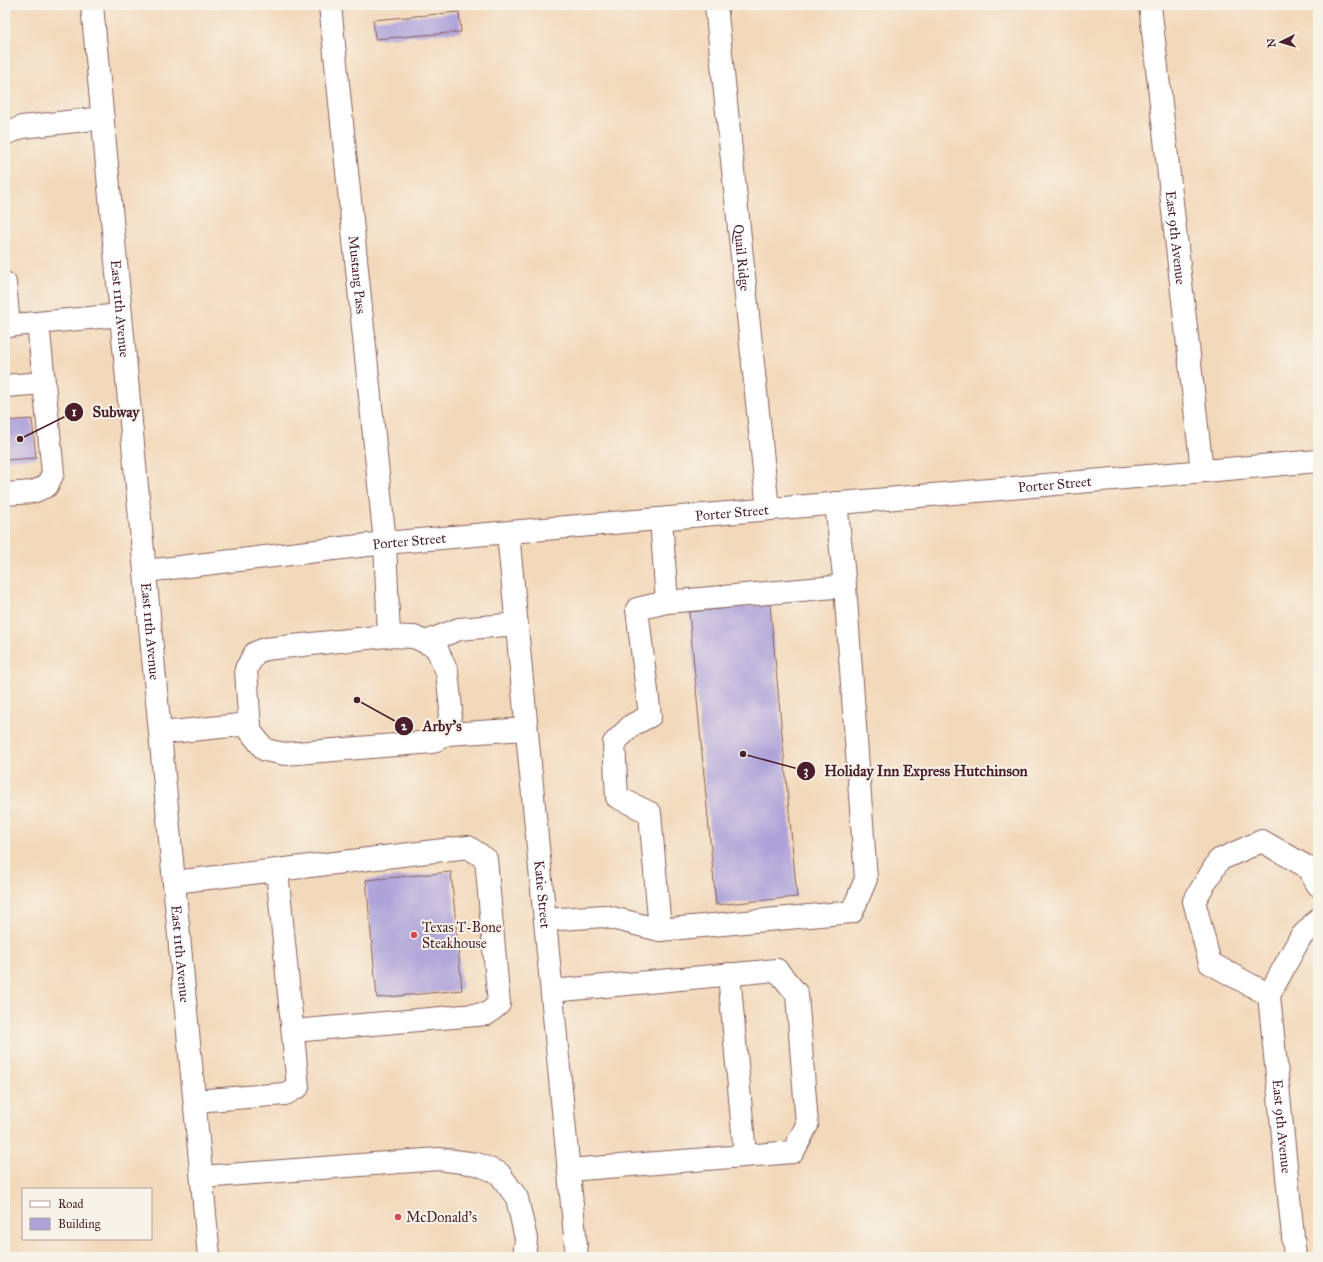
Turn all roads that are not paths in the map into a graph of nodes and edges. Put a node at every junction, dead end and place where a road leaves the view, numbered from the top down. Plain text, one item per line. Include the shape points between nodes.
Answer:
1 (92, 5) edge
2 (330, 5) edge
3 (716, 5) edge
4 (1150, 5) edge
5 (103, 118) junction
6 (5, 134) edge
7 (5, 283) edge
8 (122, 315) junction
9 (38, 323) junction
10 (7, 326) edge
11 (44, 383) junction
12 (5, 386) edge
13 (1318, 461) edge
14 (1202, 471) junction
15 (5, 494) edge
16 (836, 503) junction
17 (768, 509) junction
18 (661, 519) junction
19 (508, 532) junction
20 (385, 543) junction
21 (146, 571) junction
22 (845, 586) junction
23 (667, 602) junction
24 (517, 624) junction
25 (389, 636) junction
26 (426, 642) junction
27 (250, 724) junction
28 (526, 729) junction
29 (161, 733) junction
30 (447, 734) junction
31 (277, 870) junction
32 (174, 882) junction
33 (1318, 885) edge
34 (1318, 919) edge
35 (545, 920) junction
36 (660, 930) junction
37 (729, 974) junction
38 (552, 991) junction
39 (1269, 995) junction
40 (293, 1031) junction
41 (194, 1101) junction
42 (745, 1155) junction
43 (569, 1170) junction
44 (202, 1177) junction
45 (210, 1257) edge
46 (524, 1257) edge
47 (577, 1257) edge
48 (1295, 1257) edge

1 - 5 street, East 11th Avenue
2 - 20 street, Mustang Pass
3 - 17 street, Quail Ridge
4 - 14 street, East 9th Avenue
5 - 6 street via 22,127
5 - 8 street, East 11th Avenue
7 - 10 street
8 - 9 street
8 - 21 street, East 11th Avenue
9 - 10 street
9 - 11 street
11 - 12 street
11 - 15 street via 53,473 47,486 33,492
13 - 14 street, Porter Street
14 - 16 street, Porter Street
16 - 17 street, Porter Street
16 - 22 street
17 - 18 street, Porter Street
18 - 19 street, Porter Street
18 - 23 street
19 - 20 street, Porter Street
19 - 24 street, Katie Street
20 - 21 street, Porter Street
20 - 25 street, Mustang Pass
21 - 29 street, East 11th Avenue
22 - 23 street
22 - 36 street via 866,879 852,912
23 - 36 street via 637,609 650,716 632,725 614,743 617,797 650,813
24 - 26 street via 459,629
24 - 28 street, Katie Street
25 - 26 street via 414,637
25 - 27 street via 265,649 255,653 246,669
26 - 30 street via 436,647 447,672 451,709
27 - 29 street
27 - 30 street via 250,731 265,750 285,754 432,742
28 - 30 street
28 - 35 street, Katie Street
29 - 32 street, East 11th Avenue
31 - 32 street
31 - 40 street
31 - 40 street via 468,847 486,859 499,1004 487,1014
32 - 41 street, East 11th Avenue
33 - 39 street via 1307,867 1262,840 1219,860 1194,901 1210,963
34 - 39 street via 1300,938
35 - 36 street via 604,916
35 - 38 street, Katie Street
37 - 38 street
37 - 42 street
37 - 42 street via 777,970 797,994 807,1125 792,1152
38 - 43 street, Katie Street
39 - 48 street, East 9th Avenue
40 - 41 street via 298,1086 285,1094
41 - 44 street, East 11th Avenue
42 - 43 street
43 - 47 street, Katie Street
44 - 45 street, East 11th Avenue
44 - 46 street via 439,1159 477,1164 499,1173 517,1198 526,1239

